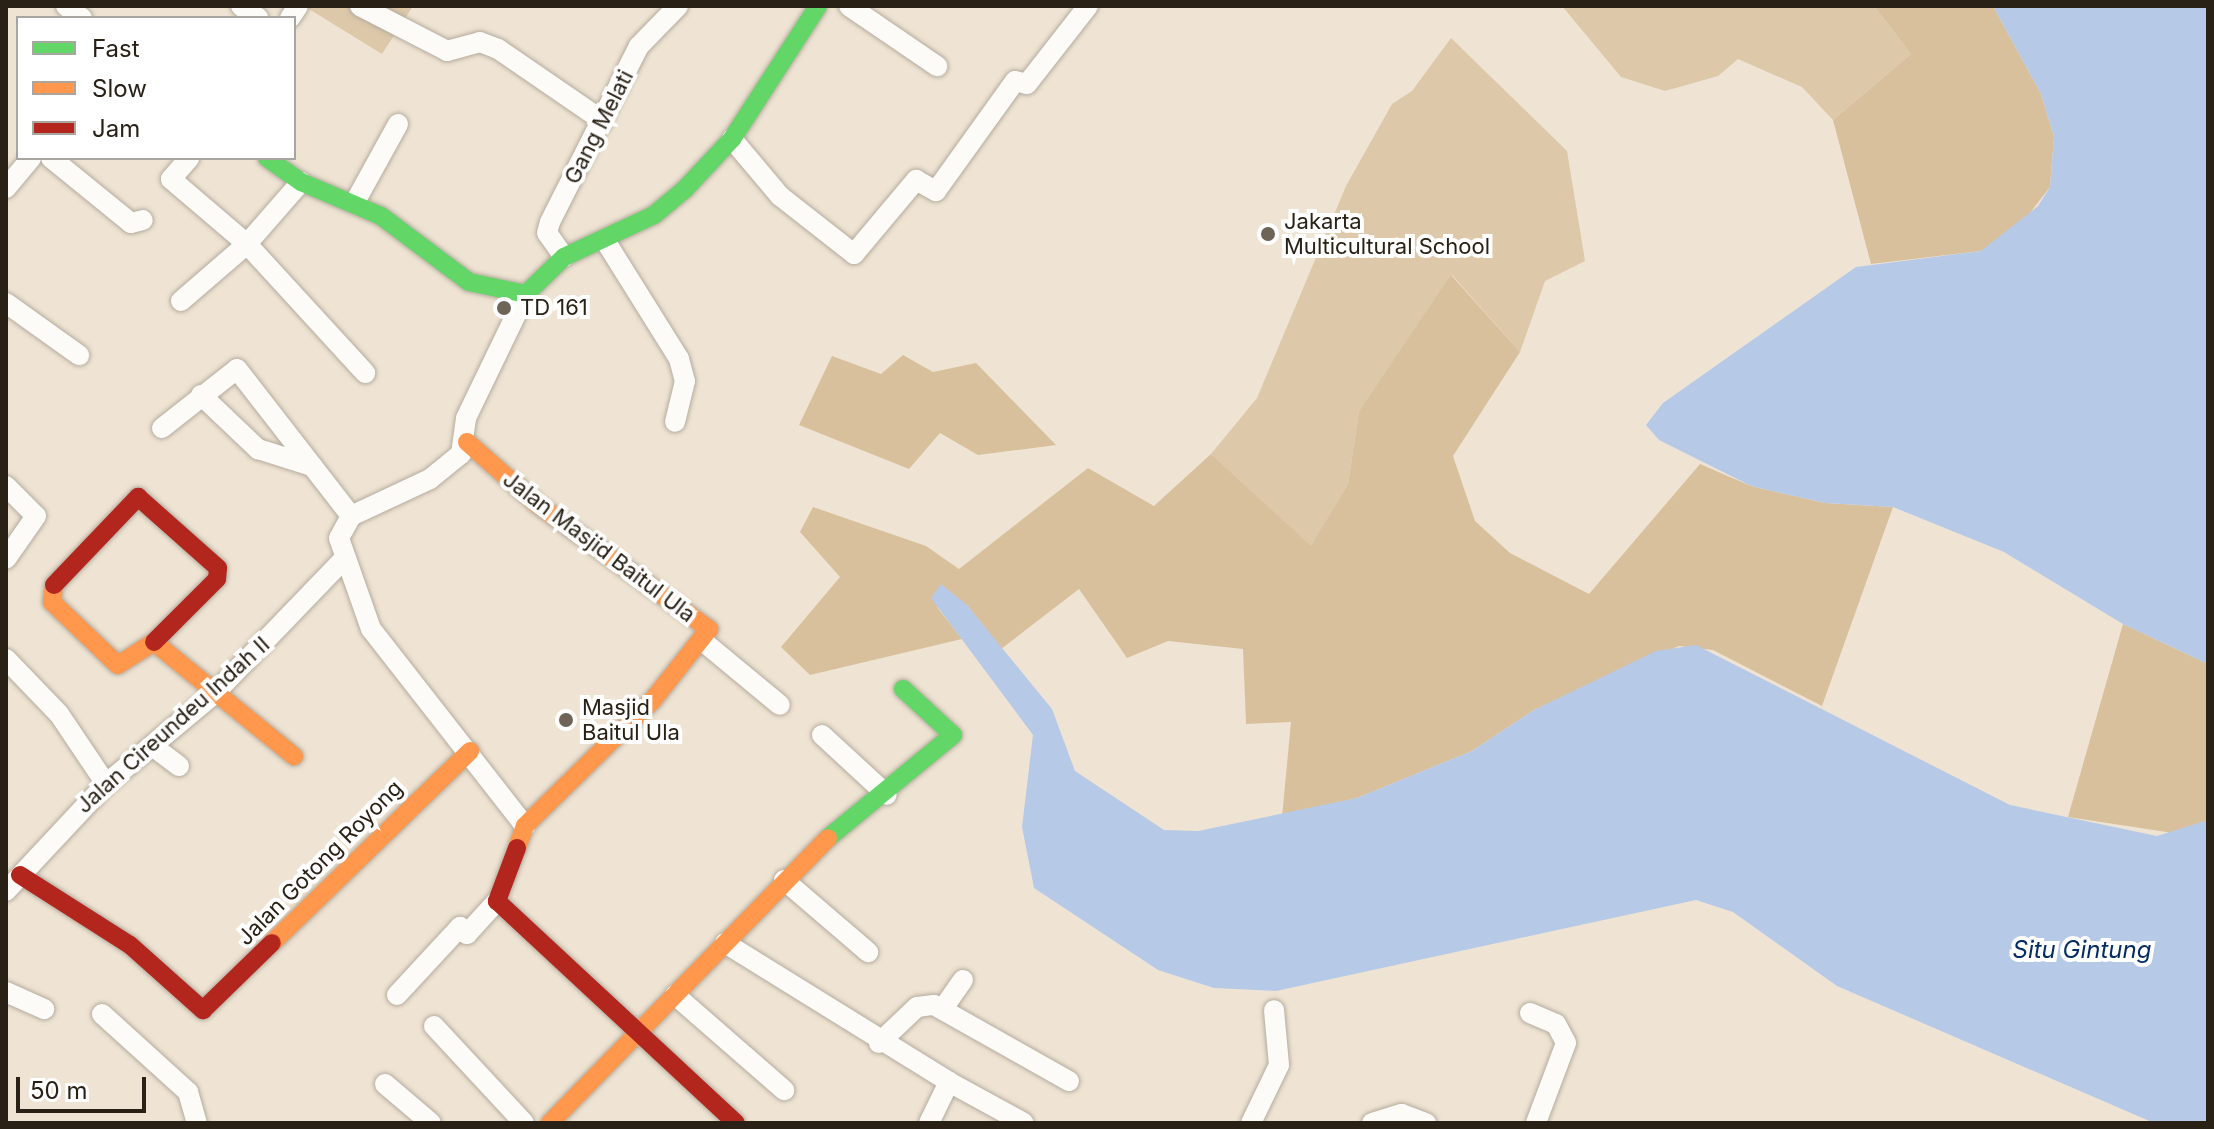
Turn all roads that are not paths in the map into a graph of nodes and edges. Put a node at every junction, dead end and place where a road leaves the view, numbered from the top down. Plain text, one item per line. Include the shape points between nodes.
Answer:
1 (360, 6) edge
2 (678, 6) edge
3 (818, 6) edge
4 (849, 6) edge
5 (1088, 6) edge
6 (937, 66) dead end
7 (603, 121) junction
8 (398, 124) dead end
9 (732, 139) junction
10 (29, 160) edge
11 (53, 160) edge
12 (187, 160) edge
13 (270, 160) edge
14 (301, 182) junction
15 (6, 188) edge
16 (355, 202) junction
17 (143, 220) dead end
18 (606, 242) junction
19 (247, 244) junction
20 (564, 257) junction
21 (526, 294) junction
22 (181, 301) dead end
23 (6, 303) edge
24 (79, 355) dead end
25 (365, 373) dead end
26 (201, 395) junction
27 (675, 422) dead end
28 (162, 428) dead end
29 (467, 442) junction
30 (312, 466) junction
31 (8, 492) edge
32 (351, 516) junction
33 (6, 559) edge
34 (342, 561) junction
35 (154, 642) junction
36 (705, 643) junction
37 (6, 659) edge
38 (903, 689) dead end
39 (213, 695) junction
40 (780, 705) dead end
41 (822, 735) dead end
42 (155, 748) junction
43 (470, 751) junction
44 (294, 756) dead end
45 (179, 766) dead end
46 (106, 784) junction
47 (887, 795) junction
48 (525, 826) junction
49 (20, 875) junction
50 (784, 880) junction
51 (6, 891) edge
52 (497, 901) junction
53 (725, 943) junction
54 (868, 952) dead end
55 (963, 980) dead end
56 (6, 992) edge
57 (397, 995) dead end
58 (675, 995) junction
59 (944, 1007) junction
60 (44, 1009) dead end
61 (1274, 1010) dead end
62 (1530, 1013) dead end
63 (102, 1014) dead end
64 (434, 1026) dead end
65 (639, 1029) junction
66 (879, 1043) junction
67 (1069, 1081) dead end
68 (949, 1082) junction
69 (385, 1084) dead end
70 (784, 1090) dead end
71 (197, 1123) edge
72 (431, 1123) edge
73 (524, 1123) edge
74 (550, 1123) edge
75 (736, 1123) edge
76 (929, 1123) edge
77 (1024, 1123) edge
78 (1251, 1123) edge
79 (1372, 1123) edge
80 (1426, 1123) edge
81 (1536, 1123) edge

1 - 7 street via 447,51 480,42
2 - 7 street, Gang Melati via 639,46
3 - 9 street
4 - 6 street
5 - 9 street via 1027,84 1015,81 936,191 916,180 854,254 780,196
7 - 20 street, Gang Melati via 550,222 547,233
8 - 16 street
9 - 18 street via 672,201
10 - 15 street
11 - 17 street via 131,223
12 - 19 street via 171,179
13 - 14 street
14 - 16 street
14 - 19 street
16 - 21 street via 469,282
18 - 20 street
18 - 27 street via 679,359 685,381
19 - 22 street
19 - 25 street
20 - 21 street
21 - 29 street via 466,418
23 - 24 street
26 - 28 street
26 - 30 street via 258,449
26 - 30 street via 231,371 244,373
29 - 32 street via 430,479
29 - 36 street, Jalan Masjid Baitul Ula via 537,504 709,629
30 - 32 street
31 - 33 street via 36,516
32 - 34 street via 339,538
34 - 39 street, Jalan Cireundeu Indah II
34 - 43 street via 371,629
35 - 35 street via 217,579 218,568 138,497 49,595 118,665 125,667
35 - 39 street
36 - 40 street
36 - 48 street, Jalan Masjid Baitul Ula
37 - 46 street via 59,714
38 - 47 street via 953,735
39 - 42 street, Jalan Cireundeu Indah II
39 - 44 street
41 - 47 street
42 - 45 street
42 - 46 street, Jalan Cireundeu Indah II
43 - 48 street
43 - 49 street, Jalan Gotong Royong via 203,1010 130,945
46 - 49 street, Jalan Cireundeu Indah II
47 - 50 street
48 - 52 street, Jalan Masjid Baitul Ula
49 - 51 street, Jalan Cireundeu Indah II
50 - 53 street
50 - 54 street
52 - 57 street via 467,934 460,927
52 - 65 street
53 - 58 street
53 - 66 street
55 - 59 street
56 - 60 street
58 - 65 street
58 - 70 street
59 - 66 street via 917,1007
59 - 67 street via 991,1043
61 - 78 street via 1279,1065
62 - 81 street via 1556,1024 1566,1043
63 - 71 street via 188,1092
64 - 73 street
65 - 74 street
65 - 75 street
66 - 68 street
68 - 76 street
68 - 77 street
69 - 72 street
79 - 80 street via 1402,1114

